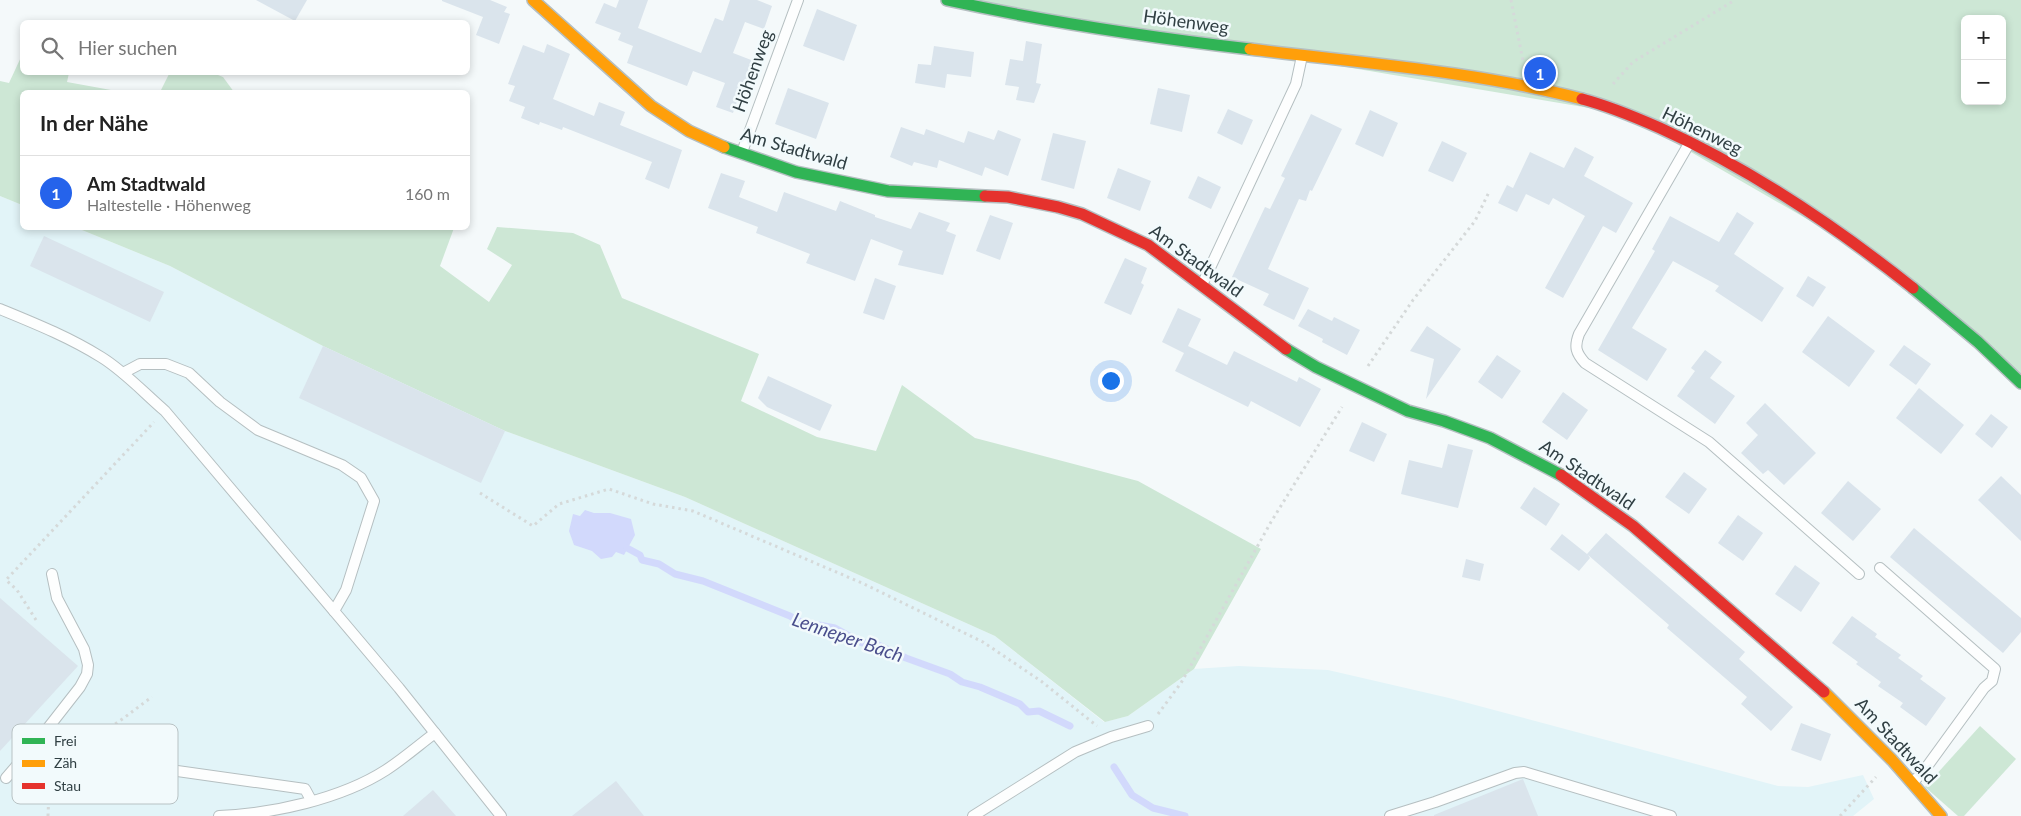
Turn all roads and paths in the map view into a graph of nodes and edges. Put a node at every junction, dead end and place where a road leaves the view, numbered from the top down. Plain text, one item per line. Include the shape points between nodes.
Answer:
1 (533, 0) edge
2 (798, 0) edge
3 (947, 0) edge
4 (1511, 0) edge
5 (1735, 0) edge
6 (1302, 55) junction
7 (1525, 86) junction
8 (1600, 105) junction
9 (1690, 142) junction
10 (741, 153) junction
11 (1489, 192) dead end
12 (1202, 285) junction
13 (0, 309) edge
14 (123, 373) junction
15 (2021, 383) edge
16 (1354, 386) junction
17 (165, 411) junction
18 (480, 492) dead end
19 (1880, 568) dead end
20 (52, 574) dead end
21 (1859, 574) dead end
22 (334, 611) junction
23 (36, 620) dead end
24 (152, 697) dead end
25 (51, 724) edge
26 (112, 724) edge
27 (1148, 726) joint
28 (435, 733) junction
29 (1111, 737) junction
30 (1892, 760) junction
31 (12, 771) edge
32 (178, 771) edge
33 (6, 778) dead end
34 (1912, 783) junction
35 (311, 800) junction
36 (219, 816) edge
37 (500, 816) edge
38 (973, 816) edge
39 (1390, 816) edge
40 (1670, 816) edge
41 (1840, 816) edge
42 (1941, 816) edge

1 - 10 street, Am Stadtwald via 651,106 689,131
2 - 10 lane, Höhenweg
3 - 6 street, Höhenweg via 1081,26
4 - 7 path
5 - 8 path via 1633,62 1607,90
6 - 7 street, Höhenweg
6 - 12 lane via 1296,84
7 - 8 street, Höhenweg
8 - 9 street, Höhenweg
9 - 15 street, Höhenweg via 1790,198 1871,256 1964,331
9 - 21 lane via 1579,334 1575,343 1578,354 1585,363 1709,442
10 - 12 street, Am Stadtwald via 796,172 888,191 1008,197 1058,207 1134,237
11 - 16 path via 1475,221 1413,300
12 - 16 street, Am Stadtwald via 1287,350
13 - 14 lane via 59,334 102,357
14 - 17 lane
14 - 22 lane via 140,364 166,364 189,373 220,402 258,430 342,465 361,478 374,501 346,590
16 - 27 path via 1271,522 1181,683
16 - 30 street, Am Stadtwald via 1408,411 1453,424 1521,452 1552,468 1604,504 1716,596 1830,697
17 - 22 lane
17 - 23 path via 6,580 17,590
18 - 29 path via 533,526 559,504 609,489 653,504 693,511 862,584 982,642 1041,681
19 - 34 lane via 1995,669 1992,681
20 - 25 lane via 57,598 84,649 88,665 80,687
22 - 28 lane
24 - 26 path
27 - 29 lane
28 - 35 lane via 385,771 349,788
28 - 37 lane
29 - 38 lane via 1075,752
30 - 34 street, Am Stadtwald
30 - 41 path
31 - 33 lane
32 - 35 lane via 306,789
34 - 42 street, Am Stadtwald
35 - 36 lane via 268,811
39 - 40 lane via 1524,772

